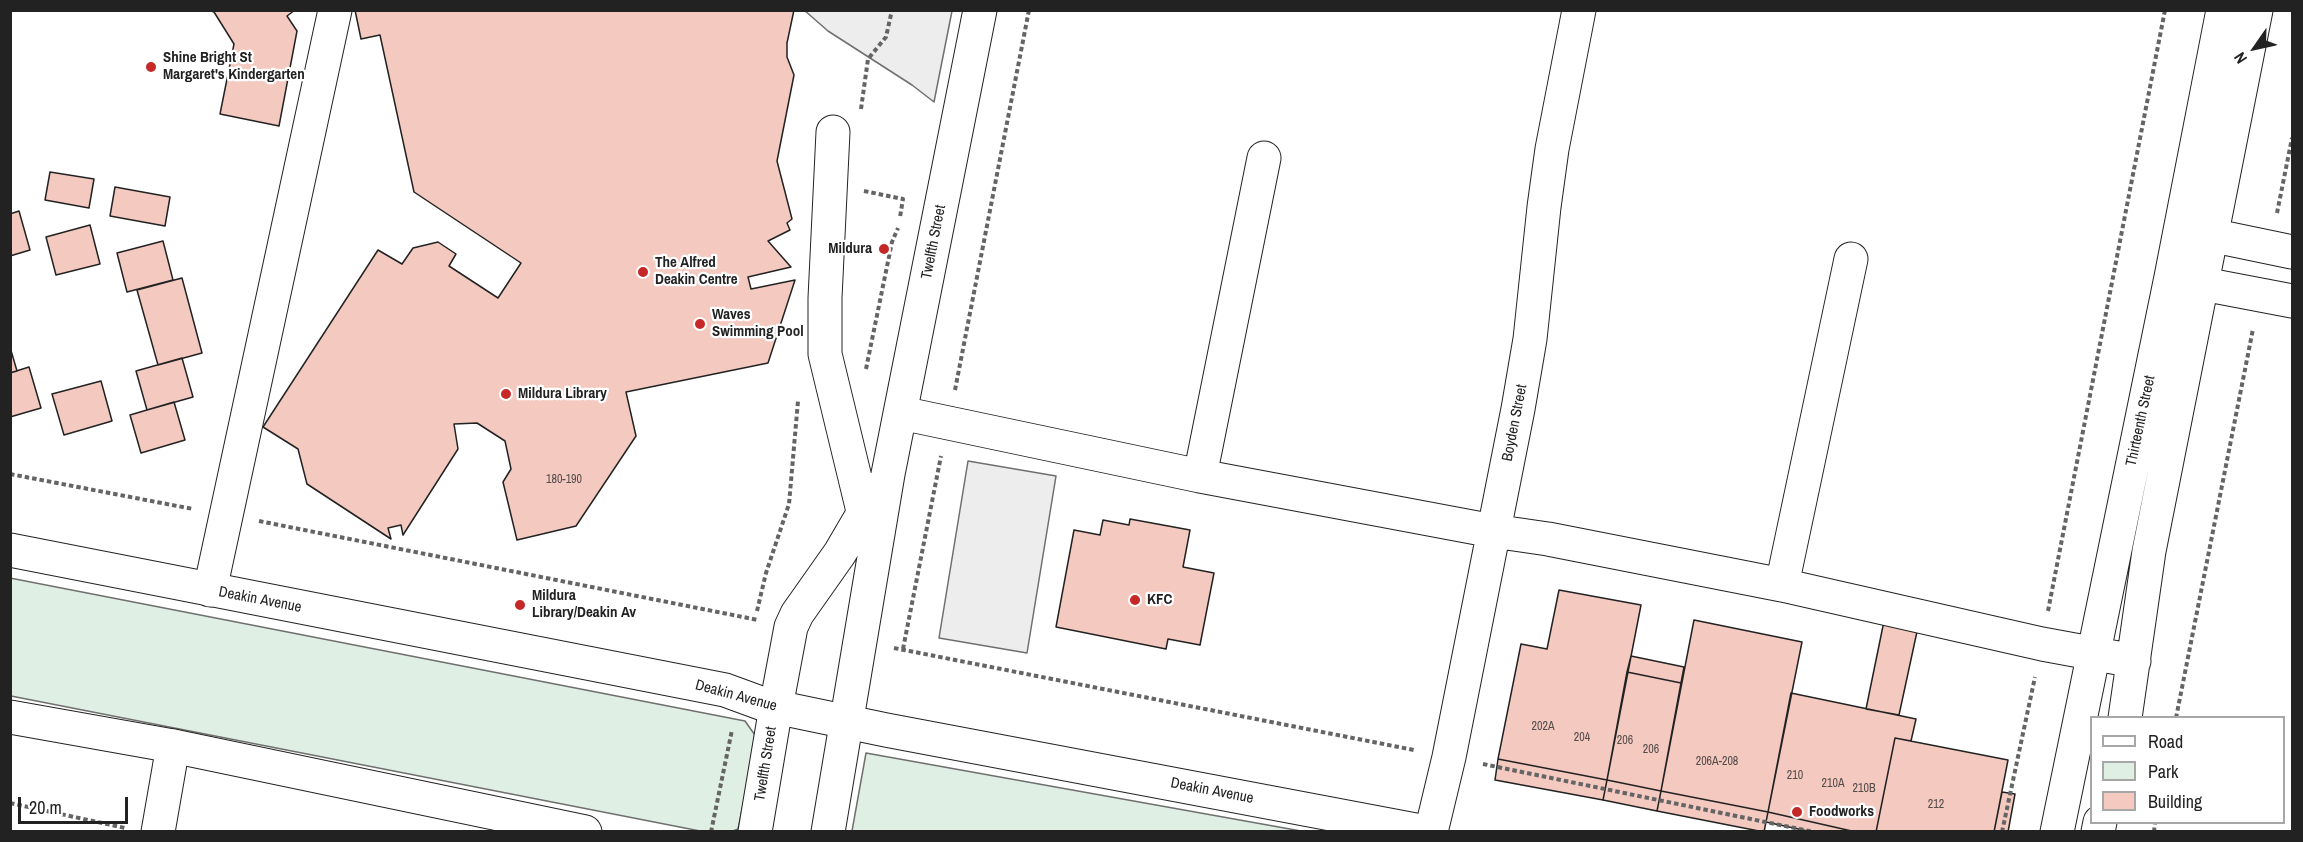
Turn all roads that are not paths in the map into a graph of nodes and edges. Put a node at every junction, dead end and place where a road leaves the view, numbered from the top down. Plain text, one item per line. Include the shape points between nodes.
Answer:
1 (334, 10) edge
2 (980, 10) edge
3 (1579, 10) edge
4 (2223, 10) edge
5 (2256, 10) edge
6 (846, 123) road end
7 (1264, 158) dead end
8 (2196, 232) junction
9 (2282, 250) edge
10 (1851, 259) dead end
11 (2171, 277) junction
12 (2202, 285) junction
13 (2292, 301) edge
14 (901, 413) junction
15 (888, 474) junction
16 (1200, 476) junction
17 (863, 511) junction
18 (1493, 531) junction
19 (10, 550) edge
20 (1782, 585) junction
21 (210, 590) junction
22 (2092, 654) junction
23 (2134, 661) junction
24 (776, 707) junction
25 (2125, 716) edge
26 (10, 717) edge
27 (848, 722) junction
28 (173, 746) junction
29 (145, 830) edge
30 (585, 831) edge
31 (755, 831) edge
32 (828, 831) edge
33 (1426, 831) edge
34 (1431, 831) edge
35 (2057, 831) edge

1 - 21 main road
2 - 14 main road, Twelfth Street
3 - 18 main road, Boyden Street via 1552,149 1530,339
4 - 8 main road, Thirteenth Street
5 - 8 main road, Thirteenth Street
6 - 17 main road via 825,354
7 - 16 main road
8 - 9 main road
8 - 11 main road, Thirteenth Street
8 - 12 main road, Thirteenth Street
10 - 20 main road
11 - 12 main road
11 - 22 main road, Thirteenth Street
12 - 13 main road
12 - 23 main road, Thirteenth Street via 2149,551
14 - 15 main road, Twelfth Street
14 - 16 main road
15 - 17 main road, Twelfth Street
15 - 27 main road, Twelfth Street
16 - 18 main road
17 - 24 main road, Twelfth Street via 791,627
18 - 20 main road
18 - 34 main road, Boyden Street via 1461,759
19 - 21 main road, Deakin Avenue
20 - 22 main road
21 - 24 main road, Deakin Avenue via 725,690
22 - 23 main road
22 - 35 main road, Thirteenth Street
23 - 25 main road, Thirteenth Street
24 - 27 main road, Deakin Avenue
24 - 31 main road, Twelfth Street
26 - 28 main road
27 - 32 main road, Twelfth Street
27 - 33 main road, Deakin Avenue
28 - 29 main road
28 - 30 main road

